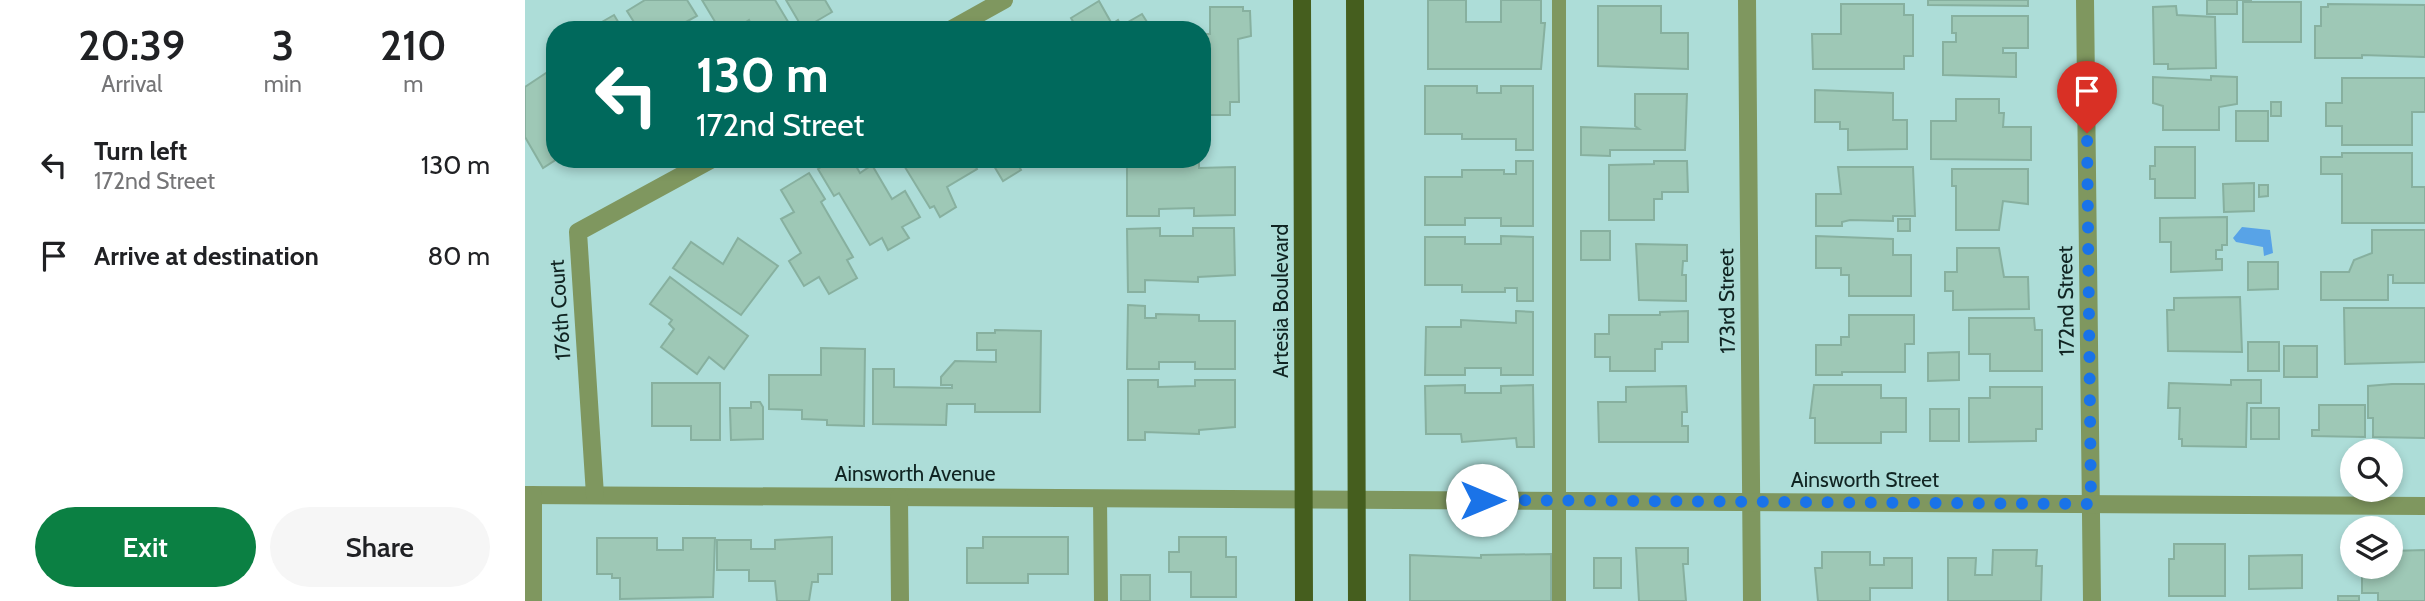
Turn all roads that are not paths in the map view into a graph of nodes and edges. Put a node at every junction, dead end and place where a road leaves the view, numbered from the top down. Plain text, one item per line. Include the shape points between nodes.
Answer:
1 (1004, 0) edge
2 (1302, 0) edge
3 (1355, 0) edge
4 (1559, 0) edge
5 (1747, 0) edge
6 (2085, 0) edge
7 (966, 21) edge
8 (695, 168) edge
9 (529, 495) edge
10 (595, 495) junction
11 (899, 497) junction
12 (1100, 498) junction
13 (1304, 499) junction
14 (1358, 499) junction
15 (1557, 501) junction
16 (1751, 502) junction
17 (2091, 504) junction
18 (2425, 506) edge
19 (533, 601) edge
20 (900, 601) edge
21 (1101, 601) edge
22 (1304, 601) edge
23 (1357, 601) edge
24 (1559, 601) edge
25 (1752, 601) edge
26 (2092, 601) edge

1 - 7 street
2 - 13 main road, Artesia Boulevard
3 - 14 main road
4 - 15 lane
5 - 16 street, 173rd Street
6 - 17 street, 172nd Street
8 - 10 street, 176th Court via 578,232
9 - 10 street, Ainsworth Avenue
9 - 19 street
10 - 11 street, Ainsworth Avenue
11 - 12 street, Ainsworth Avenue
11 - 20 street
12 - 13 street, Ainsworth Avenue
12 - 21 lane
13 - 14 street, Ainsworth Street
13 - 22 main road, Artesia Boulevard
14 - 15 street, Ainsworth Street
14 - 23 main road
15 - 16 street, Ainsworth Street
15 - 24 lane
16 - 17 street, Ainsworth Street
16 - 25 street, 173rd Street
17 - 18 street, Ainsworth Street
17 - 26 street, 172nd Street

